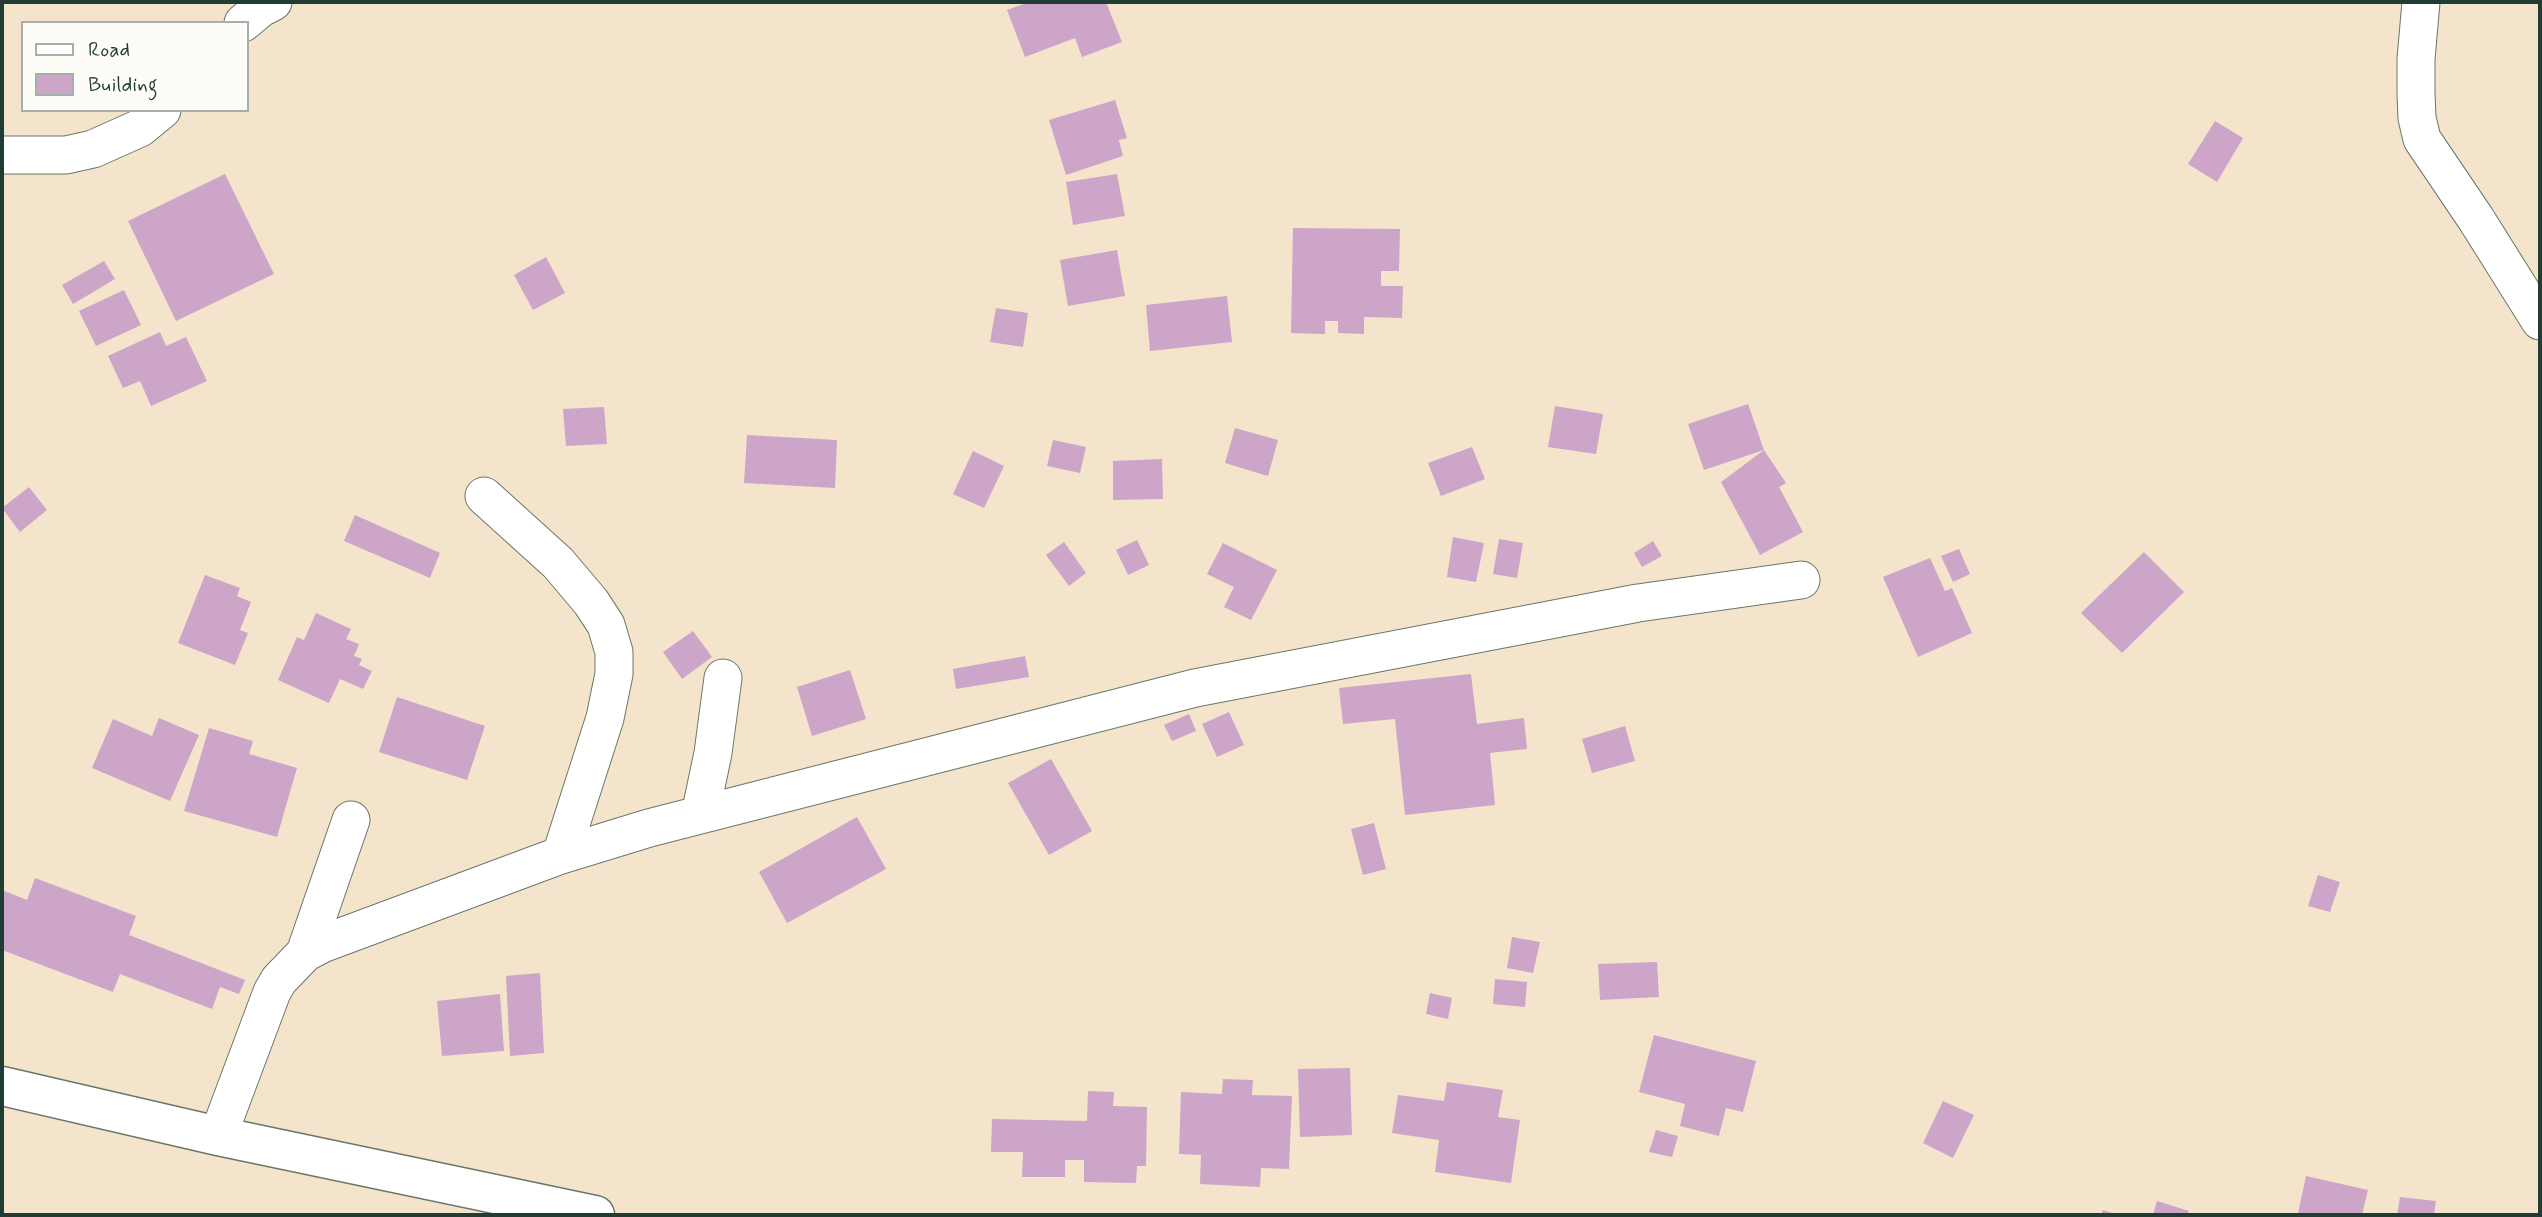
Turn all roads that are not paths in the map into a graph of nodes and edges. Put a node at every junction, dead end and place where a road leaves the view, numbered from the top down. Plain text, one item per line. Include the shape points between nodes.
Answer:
1 (272, 2) edge
2 (2421, 2) edge
3 (245, 21) edge
4 (160, 112) edge
5 (2, 155) edge
6 (2540, 321) edge
7 (484, 496) dead end
8 (1801, 580) dead end
9 (723, 678) dead end
10 (700, 815) junction
11 (351, 820) dead end
12 (561, 855) junction
13 (305, 953) junction
14 (2, 1086) edge
15 (218, 1136) junction
16 (595, 1215) edge

1 - 3 street
2 - 6 street via 2416,82 2422,139
4 - 5 street via 140,128 93,149 66,155
7 - 12 street via 558,563 591,602 606,625 614,652 605,718
8 - 10 street via 1638,603 1195,688
9 - 10 street
10 - 12 street
11 - 13 street
12 - 13 street
13 - 15 street via 272,992
14 - 15 main road
15 - 16 main road

